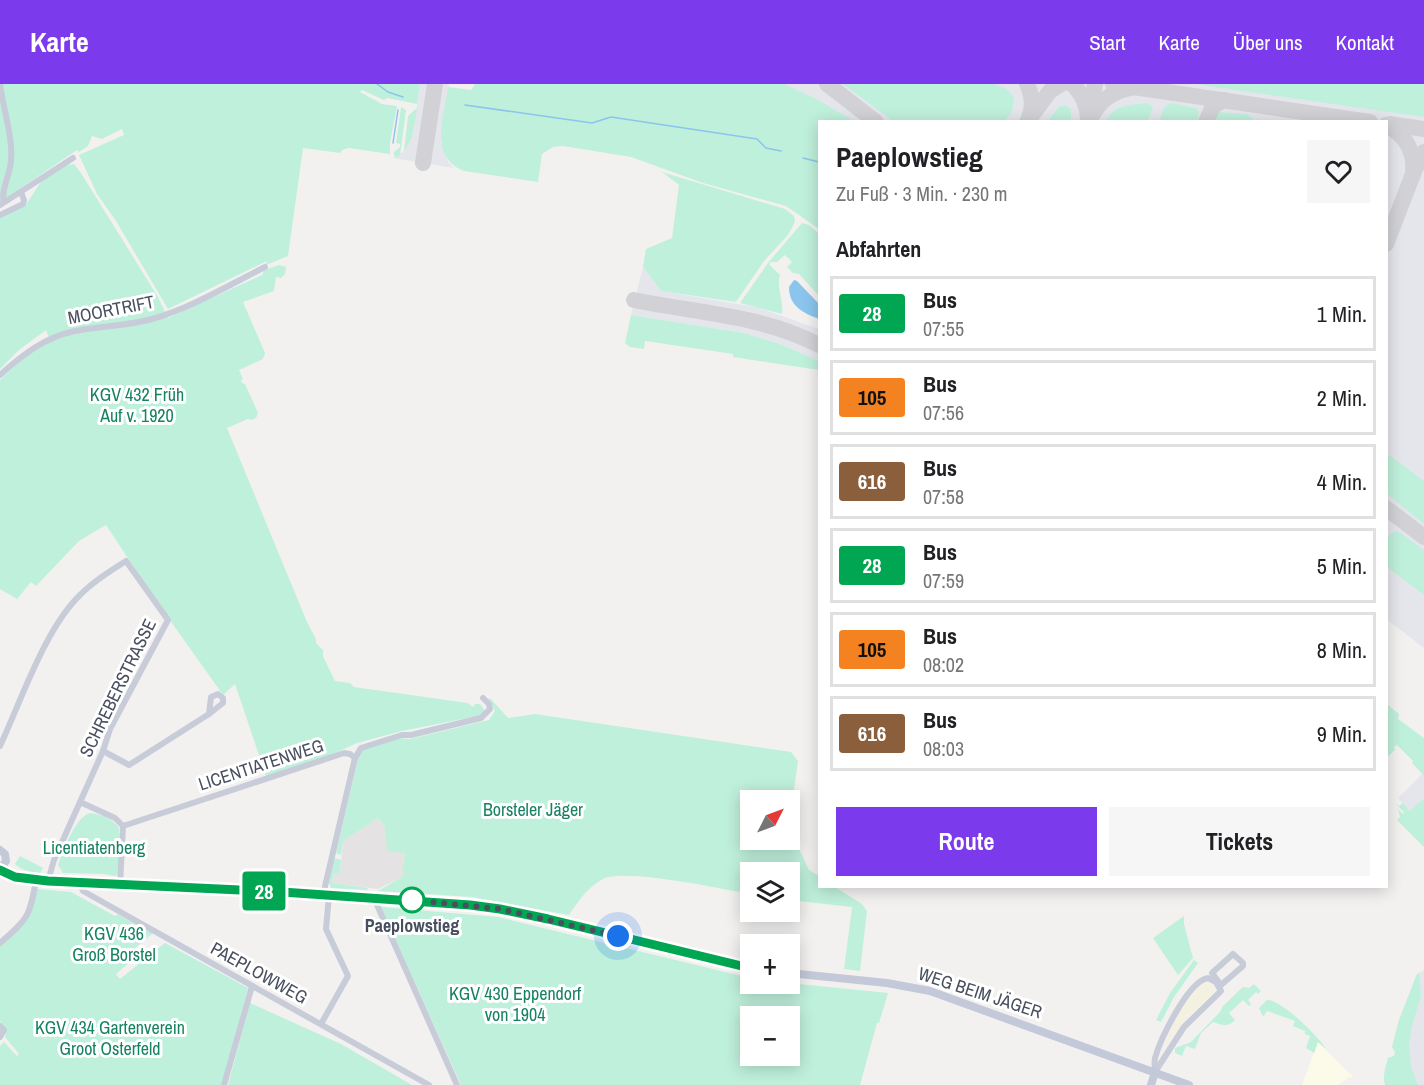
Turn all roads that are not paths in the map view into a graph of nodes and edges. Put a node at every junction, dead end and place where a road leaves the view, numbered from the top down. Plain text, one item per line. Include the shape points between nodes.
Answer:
1 (0, 84) edge
2 (73, 158) dead end
3 (21, 192) junction
4 (2, 203) edge
5 (0, 215) edge
6 (266, 267) dead end
7 (0, 375) edge
8 (483, 698) dead end
9 (209, 714) dead end
10 (0, 746) edge
11 (103, 751) junction
12 (355, 758) junction
13 (80, 802) junction
14 (123, 826) junction
15 (0, 849) edge
16 (2, 868) edge
17 (36, 880) junction
18 (48, 881) junction
19 (80, 883) junction
20 (120, 885) junction
21 (326, 895) junction
22 (374, 898) junction
23 (0, 943) edge
24 (1235, 954) joint
25 (740, 966) edge
26 (800, 975) edge
27 (252, 986) junction
28 (321, 1024) junction
29 (0, 1026) edge
30 (0, 1037) edge
31 (1155, 1072) junction
32 (224, 1085) edge
33 (429, 1085) edge
34 (457, 1085) edge
35 (1151, 1085) edge
36 (1189, 1085) edge

1 - 4 street via 12,155
2 - 3 street
3 - 4 street
3 - 5 street via 23,204
6 - 7 street, MOORTRIFT via 152,320 75,331 51,339 23,354
8 - 12 street via 490,709 481,718 361,748
9 - 11 street via 129,765
10 - 11 street, SCHREBERSTRASSE via 60,619 80,595 126,561 168,620 110,729
11 - 13 street, SCHREBERSTRASSE
12 - 14 street, LICENTIATENWEG via 344,753
12 - 21 street
13 - 14 street via 115,818
13 - 18 street, SCHREBERSTRASSE
14 - 20 street
15 - 16 street via 6,856
16 - 17 street via 10,876
17 - 18 street
17 - 23 street via 26,919
18 - 19 street
19 - 20 street
19 - 27 street, PAEPLOWWEG via 83,891
20 - 21 street
21 - 22 street
21 - 28 street via 326,929 348,976
22 - 25 street via 500,909
22 - 34 street
24 - 24 street via 1243,966 1221,985 1212,973
26 - 31 street, WEG BEIM JÄGER via 930,991
27 - 28 street, PAEPLOWWEG
27 - 32 street
28 - 33 street, PAEPLOWWEG
29 - 30 street via 4,1030
31 - 31 street via 1184,1027 1221,991 1214,980 1199,980 1182,1004 1158,1050
31 - 35 street
31 - 36 street, WEG BEIM JÄGER

